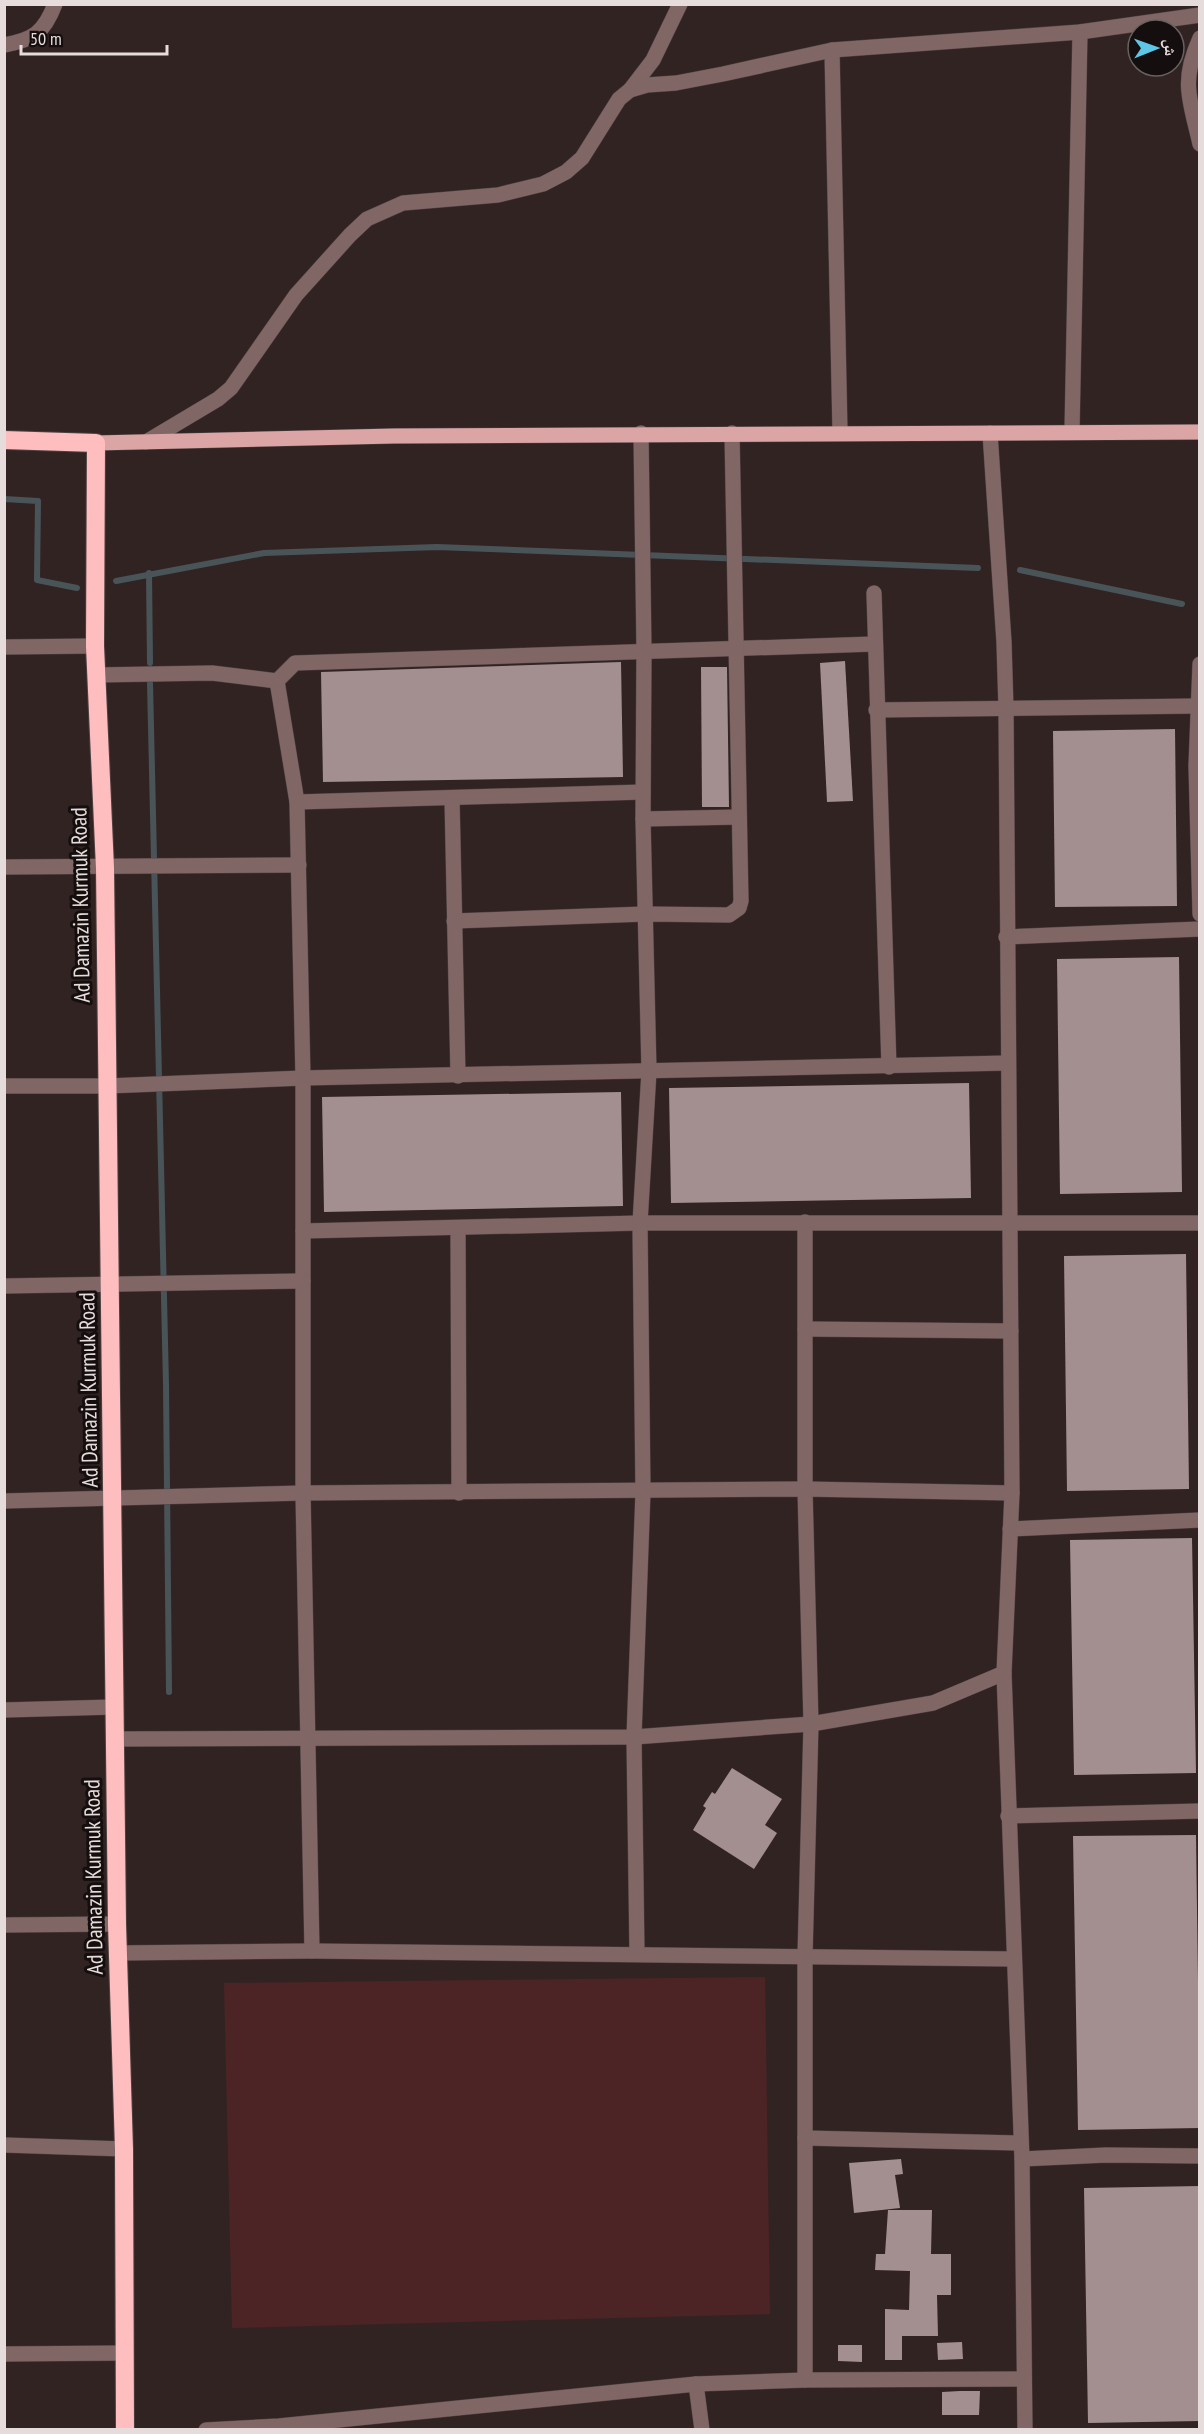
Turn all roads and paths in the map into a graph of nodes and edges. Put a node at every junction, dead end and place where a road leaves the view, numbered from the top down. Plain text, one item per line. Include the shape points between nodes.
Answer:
1 (55, 4) edge
2 (680, 4) edge
3 (1200, 15) edge
4 (1080, 32) junction
5 (1200, 38) edge
6 (4, 45) edge
7 (832, 50) junction
8 (630, 90) junction
9 (1200, 144) edge
10 (1072, 431) junction
11 (840, 432) junction
12 (1200, 432) edge
13 (641, 433) junction
14 (732, 433) junction
15 (990, 433) junction
16 (4, 440) edge
17 (146, 442) junction
18 (96, 443) junction
19 (874, 593) dead end
20 (873, 644) junction
21 (95, 646) junction
22 (4, 647) edge
23 (736, 648) junction
24 (644, 651) junction
25 (1200, 664) edge
26 (96, 675) junction
27 (277, 681) junction
28 (1198, 706) edge
29 (1006, 709) junction
30 (876, 710) junction
31 (643, 792) junction
32 (452, 798) junction
33 (297, 802) junction
34 (739, 817) junction
35 (643, 819) junction
36 (299, 865) junction
37 (4, 867) edge
38 (105, 868) junction
39 (645, 914) junction
40 (1200, 914) edge
41 (454, 921) junction
42 (1200, 929) edge
43 (1006, 937) junction
44 (1008, 1063) junction
45 (889, 1067) junction
46 (649, 1071) junction
47 (458, 1076) junction
48 (303, 1078) junction
49 (4, 1086) edge
50 (107, 1086) junction
51 (1011, 1221) junction
52 (805, 1222) junction
53 (640, 1223) junction
54 (1200, 1223) edge
55 (458, 1228) junction
56 (303, 1231) junction
57 (303, 1281) junction
58 (111, 1282) junction
59 (4, 1286) edge
60 (805, 1329) junction
61 (1011, 1331) junction
62 (805, 1490) junction
63 (643, 1492) junction
64 (1012, 1492) junction
65 (303, 1493) junction
66 (459, 1493) junction
67 (114, 1500) junction
68 (4, 1501) edge
69 (1200, 1520) edge
70 (1010, 1528) junction
71 (1004, 1673) junction
72 (114, 1707) junction
73 (4, 1710) edge
74 (811, 1724) junction
75 (308, 1737) junction
76 (634, 1737) junction
77 (114, 1739) junction
78 (1200, 1811) edge
79 (1008, 1816) junction
80 (117, 1924) junction
81 (4, 1925) edge
82 (312, 1951) junction
83 (118, 1953) junction
84 (637, 1954) junction
85 (805, 1957) junction
86 (1013, 1959) junction
87 (805, 2138) junction
88 (1021, 2143) junction
89 (4, 2145) edge
90 (124, 2149) junction
91 (1200, 2156) edge
92 (1023, 2159) junction
93 (125, 2353) junction
94 (4, 2354) edge
95 (1024, 2379) junction
96 (805, 2380) junction
97 (696, 2384) junction
98 (125, 2430) edge
99 (207, 2430) edge
100 (702, 2430) edge
101 (1024, 2430) edge

1 - 6 street via 44,27 28,41
2 - 8 street via 653,60
3 - 4 street
4 - 7 street
4 - 10 street
5 - 9 street via 1191,58 1187,88
7 - 8 street
7 - 11 street
8 - 17 street via 619,99 582,158 543,184 498,195 403,204 367,219 296,295 231,388
10 - 12 main road
10 - 15 main road
11 - 14 main road
11 - 15 main road
13 - 14 main road
13 - 17 main road
13 - 24 street
14 - 23 street
15 - 29 street
16 - 18 highway
17 - 18 main road
18 - 21 highway, Ad Damazin Kurmuk Road
19 - 20 street
20 - 23 street
20 - 30 street
21 - 22 street
21 - 26 highway, Ad Damazin Kurmuk Road
23 - 24 street
23 - 34 street
24 - 27 street via 295,663
24 - 31 street
25 - 28 street
26 - 27 street via 212,673
26 - 38 highway, Ad Damazin Kurmuk Road
27 - 33 street
28 - 29 street
28 - 40 street
29 - 30 street
29 - 43 street
30 - 45 street
31 - 32 street
31 - 35 street
32 - 33 street
32 - 41 street
33 - 36 street
34 - 35 street
34 - 39 street via 741,901 734,913
35 - 39 street
36 - 38 street
36 - 48 street
37 - 38 street
38 - 50 highway, Ad Damazin Kurmuk Road
39 - 41 street
39 - 46 street
41 - 47 street
42 - 43 street
43 - 44 street
44 - 45 street
44 - 51 street
45 - 46 street
46 - 47 street
46 - 53 street
47 - 48 street
48 - 50 street
48 - 56 street
49 - 50 street
50 - 58 highway, Ad Damazin Kurmuk Road
51 - 52 street
51 - 54 street
51 - 61 street
52 - 53 street
52 - 60 street
53 - 55 street
53 - 63 street
55 - 56 street
55 - 66 street
56 - 57 street
57 - 58 street
57 - 65 street
58 - 59 street
58 - 67 highway, Ad Damazin Kurmuk Road
60 - 61 street
60 - 62 street
61 - 64 street
62 - 63 street
62 - 64 street
62 - 74 street
63 - 66 street
63 - 76 street
64 - 70 street
65 - 66 street
65 - 67 street
65 - 75 street
67 - 68 street
67 - 72 highway, Ad Damazin Kurmuk Road
69 - 70 street
70 - 71 street
71 - 74 street via 933,1703
71 - 79 street
72 - 73 street
72 - 77 highway, Ad Damazin Kurmuk Road
74 - 76 street
74 - 85 street
75 - 76 street
75 - 77 street
75 - 82 street
76 - 84 street
77 - 80 highway, Ad Damazin Kurmuk Road
78 - 79 street
79 - 86 street
80 - 81 street
80 - 83 highway, Ad Damazin Kurmuk Road
82 - 83 street
82 - 84 street
83 - 90 highway, Ad Damazin Kurmuk Road
84 - 85 street
85 - 86 street
85 - 87 street
86 - 88 street
87 - 88 street
87 - 96 street
88 - 92 street
89 - 90 street
90 - 93 highway, Ad Damazin Kurmuk Road
91 - 92 street
92 - 95 street
93 - 94 street
93 - 98 highway, Ad Damazin Kurmuk Road
95 - 96 street
95 - 101 street
96 - 97 street
97 - 99 street
97 - 100 street

